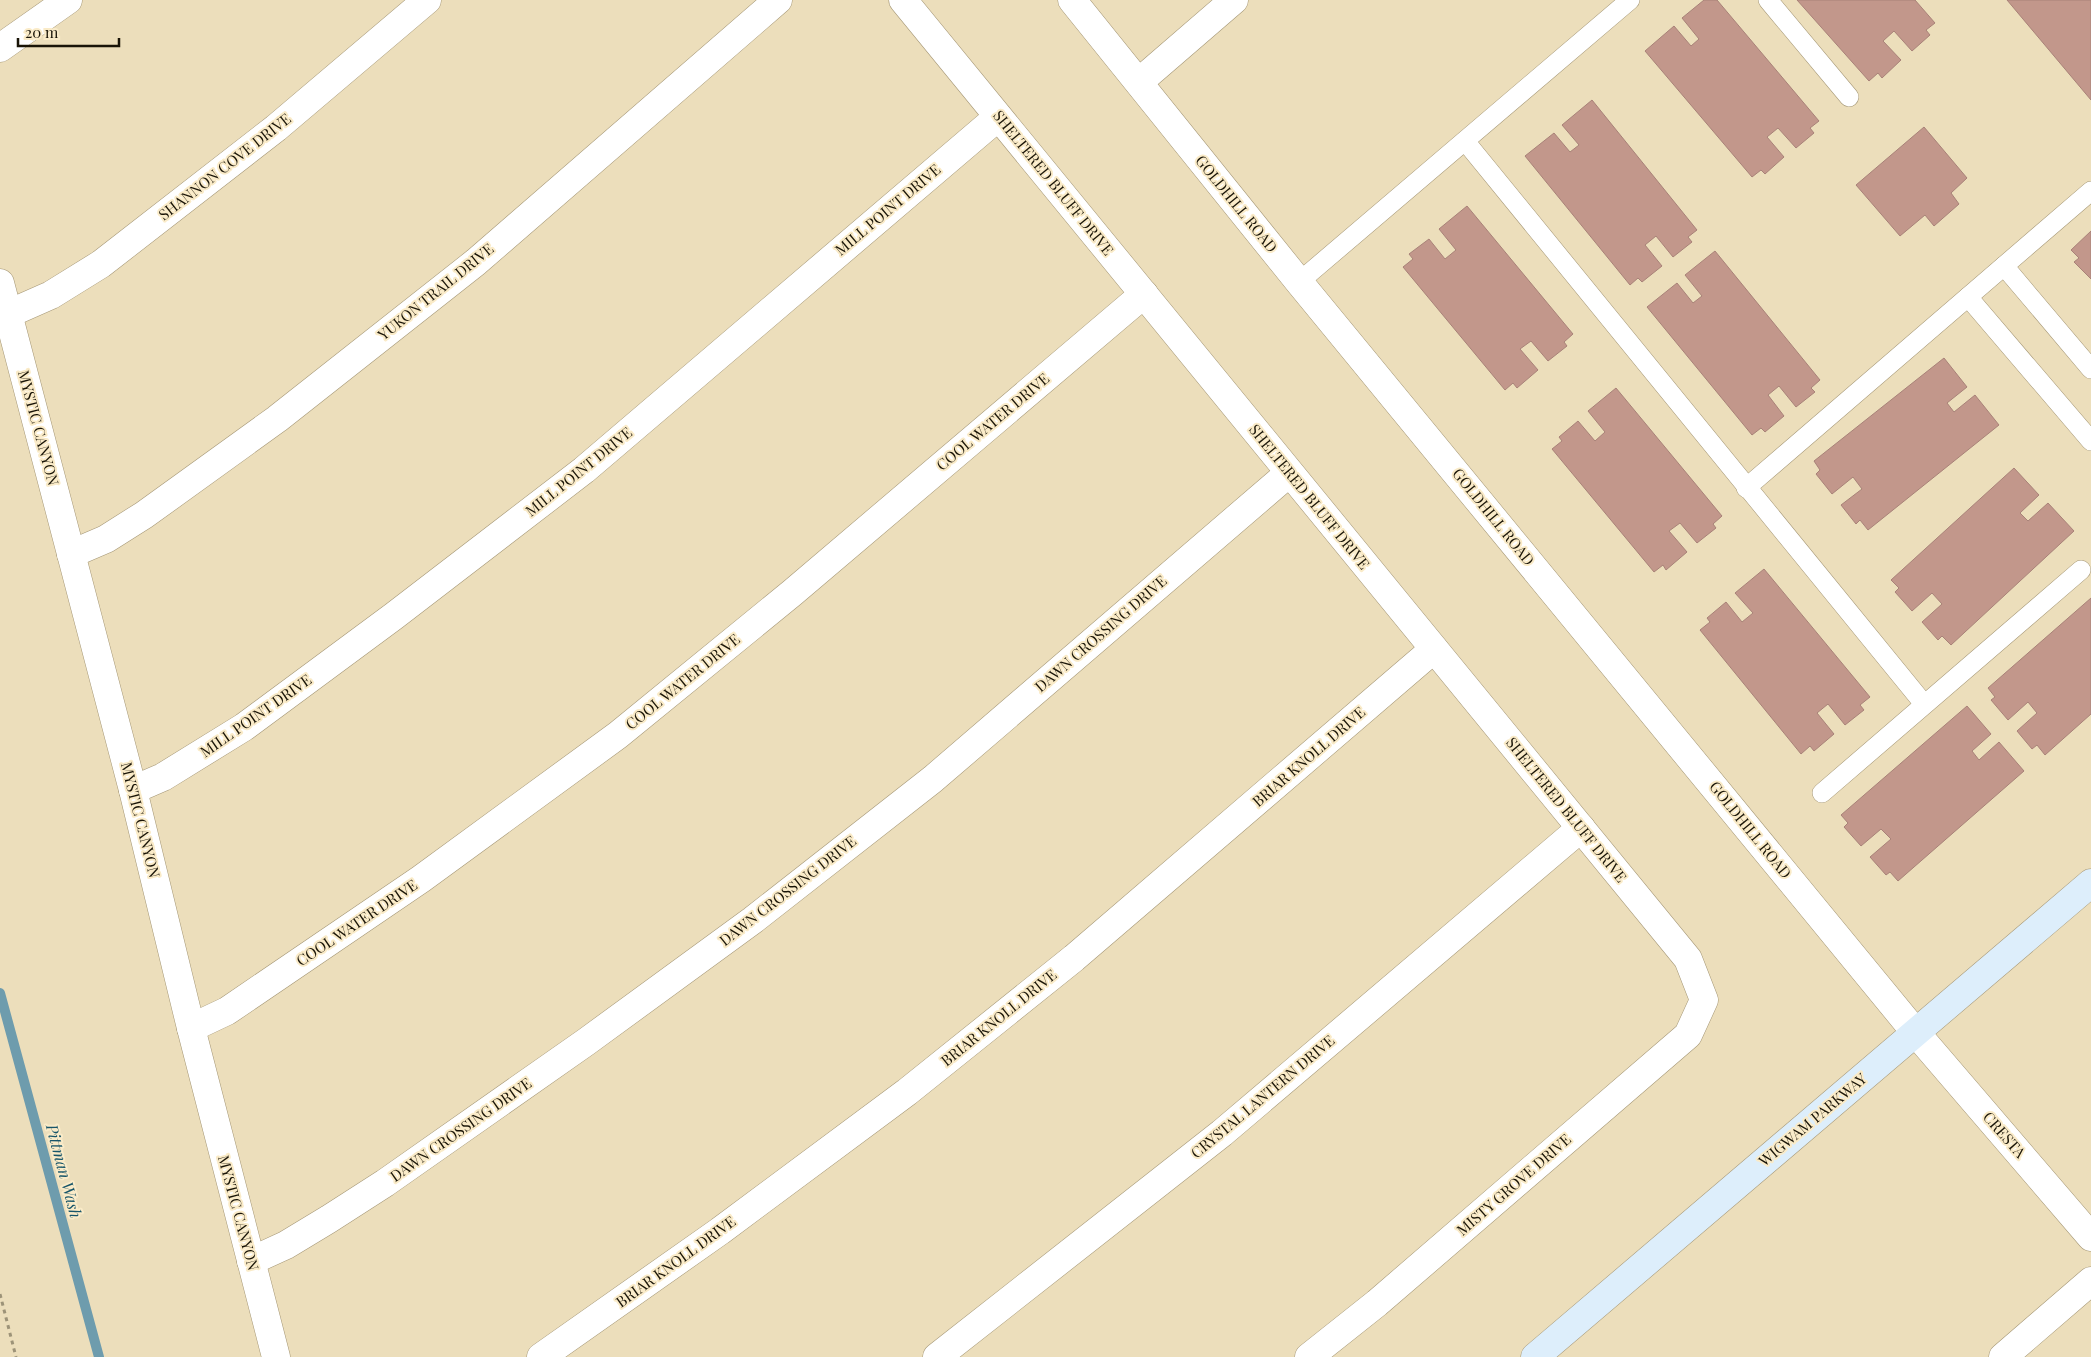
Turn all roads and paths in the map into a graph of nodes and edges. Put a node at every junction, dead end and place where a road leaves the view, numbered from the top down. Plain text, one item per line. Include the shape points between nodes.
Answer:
1 (68, 0) edge
2 (427, 0) edge
3 (778, 0) edge
4 (903, 0) edge
5 (1072, 0) edge
6 (1234, 0) edge
7 (1630, 0) edge
8 (1768, 0) edge
9 (0, 48) edge
10 (1139, 82) junction
11 (1849, 97) dead end
12 (998, 117) junction
13 (1465, 141) junction
14 (2091, 190) edge
15 (2004, 266) junction
16 (1299, 282) junction
17 (0, 284) edge
18 (1144, 294) junction
19 (1968, 297) junction
20 (8, 314) junction
21 (2091, 369) edge
22 (2091, 441) edge
23 (1289, 473) junction
24 (1746, 488) junction
25 (71, 554) junction
26 (2081, 570) dead end
27 (1434, 649) junction
28 (1924, 704) junction
29 (133, 790) junction
30 (1822, 793) dead end
31 (1581, 828) junction
32 (2091, 883) edge
33 (1704, 1000) joint
34 (191, 1028) junction
35 (1916, 1032) junction
36 (2091, 1237) edge
37 (251, 1261) junction
38 (2091, 1281) edge
39 (0, 1294) edge
40 (16, 1357) edge
41 (276, 1357) edge
42 (541, 1357) edge
43 (937, 1357) edge
44 (1309, 1357) edge
45 (1535, 1357) edge
46 (2003, 1357) edge

1 - 9 street
2 - 20 street, SHANNON COVE DRIVE via 276,128 101,264 51,295
3 - 25 street, YUKON TRAIL DRIVE via 476,262 284,413 144,515 106,539
4 - 12 street, SHELTERED BLUFF DRIVE
5 - 10 street, GOLDHILL ROAD
6 - 10 street
7 - 13 lane
8 - 11 lane
10 - 16 street, GOLDHILL ROAD
12 - 18 street, SHELTERED BLUFF DRIVE
12 - 29 street, MILL POINT DRIVE via 592,463 244,728 163,777
13 - 16 lane
13 - 24 lane
14 - 15 lane
15 - 19 lane
15 - 21 lane
16 - 35 street, GOLDHILL ROAD
17 - 20 street, MYSTIC CANYON
18 - 23 street, SHELTERED BLUFF DRIVE
18 - 34 street, COOL WATER DRIVE via 792,593 618,735 421,879 227,1011
19 - 22 lane
19 - 24 lane
20 - 25 street, MYSTIC CANYON
23 - 27 street, SHELTERED BLUFF DRIVE
23 - 37 street, DAWN CROSSING DRIVE via 933,779 753,920 385,1183 286,1245
24 - 28 lane
25 - 29 street, MYSTIC CANYON
26 - 28 lane
27 - 31 street, SHELTERED BLUFF DRIVE
27 - 42 street, BRIAR KNOLL DRIVE via 1074,958 907,1092 720,1231
28 - 30 lane
29 - 34 street, MYSTIC CANYON
31 - 33 street, SHELTERED BLUFF DRIVE via 1688,959
31 - 43 street, CRYSTAL LANTERN DRIVE via 1222,1133
32 - 35 main road, WIGWAM PARKWAY
33 - 44 street, MISTY GROVE DRIVE via 1688,1034 1378,1303
34 - 37 street, MYSTIC CANYON
35 - 36 street, CRESTA
35 - 45 main road, WIGWAM PARKWAY
37 - 41 street, MYSTIC CANYON
38 - 46 street
39 - 40 path

